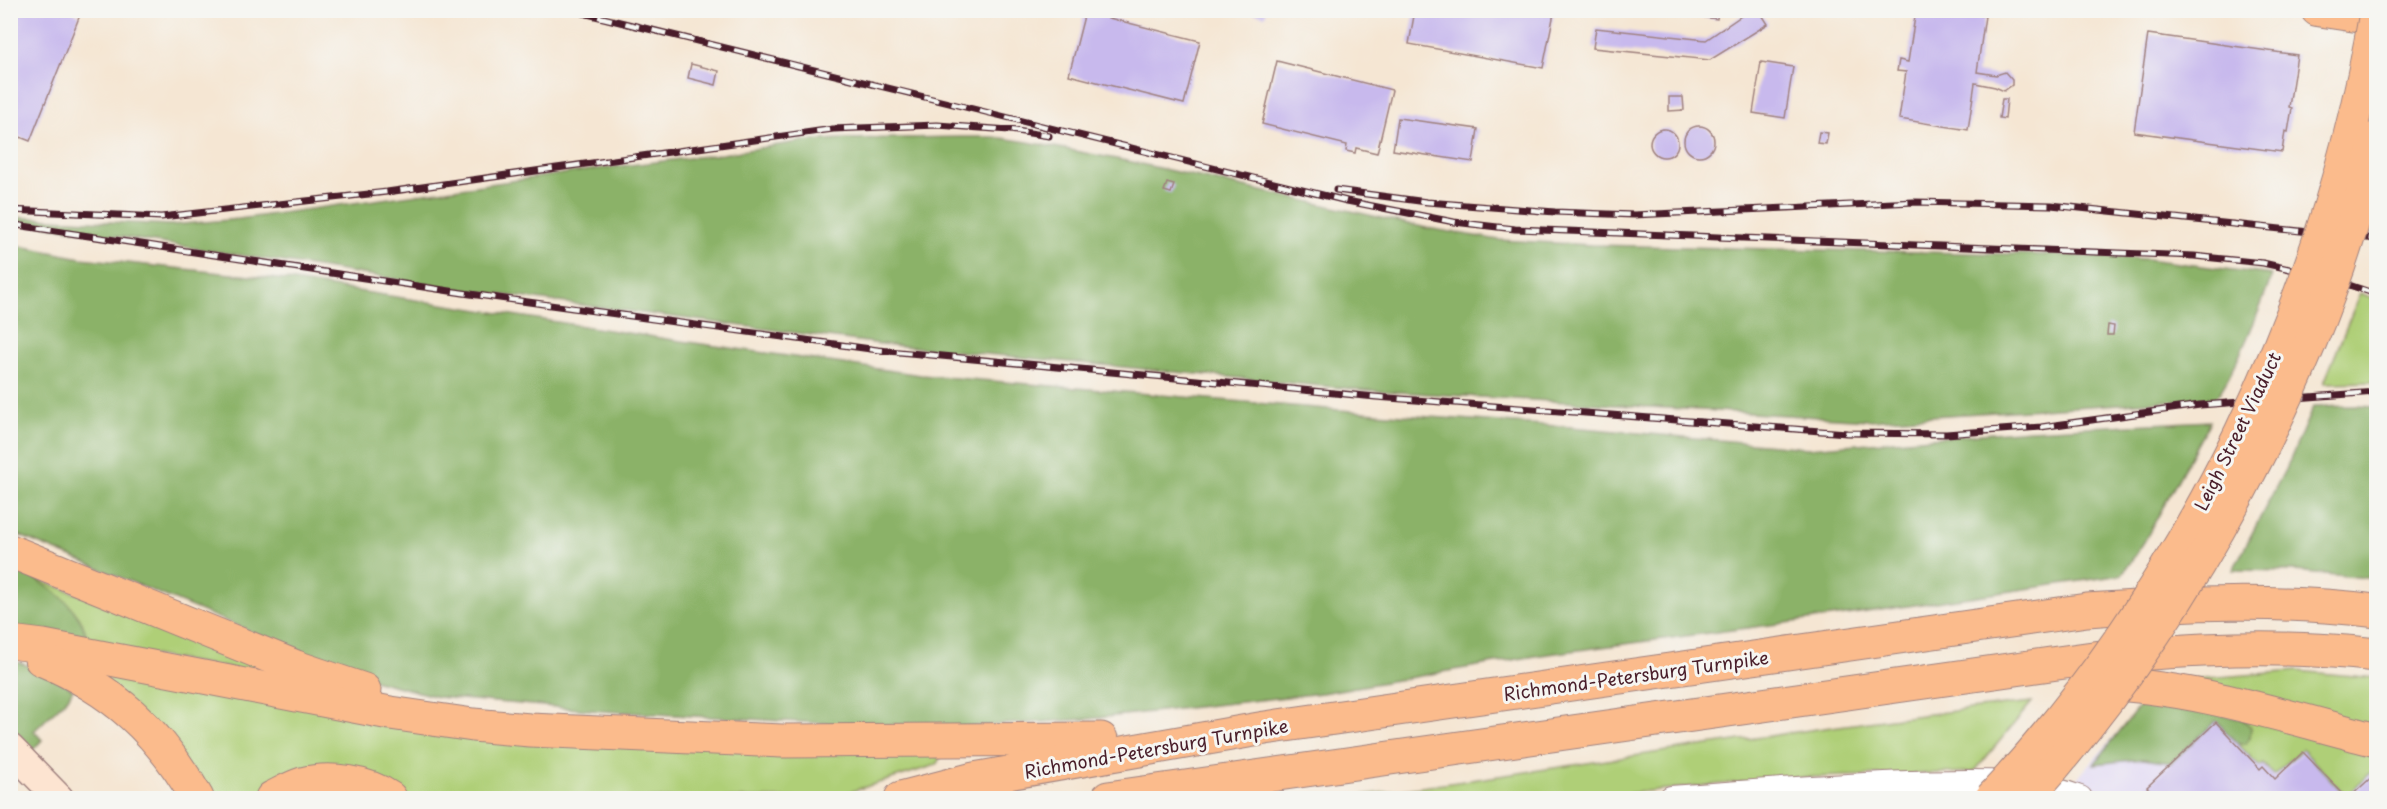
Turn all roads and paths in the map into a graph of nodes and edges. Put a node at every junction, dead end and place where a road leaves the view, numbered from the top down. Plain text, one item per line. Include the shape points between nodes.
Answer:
1 (2317, 10) edge
2 (2376, 10) edge
3 (2376, 19) edge
4 (2376, 138) edge
5 (10, 551) edge
6 (2376, 611) edge
7 (10, 642) edge
8 (10, 647) edge
9 (2376, 655) edge
10 (1898, 687) junction
11 (1265, 728) junction
12 (530, 730) junction
13 (2376, 740) edge
14 (10, 748) edge
15 (1285, 774) junction
16 (58, 798) edge
17 (198, 798) edge
18 (272, 798) edge
19 (390, 798) edge
20 (901, 798) edge
21 (1108, 798) edge
22 (1203, 798) edge
23 (1671, 798) edge
24 (1991, 798) edge
25 (2027, 798) edge
26 (2080, 798) edge

1 - 3 main road
2 - 24 main road, Leigh Street Viaduct, bridge via 2359,100 2326,217 2286,331 2235,442 2176,550 2111,650
4 - 25 main road, Leigh Street Viaduct, bridge via 2318,320 2241,488 2145,647
5 - 12 highway via 336,682
6 - 11 highway, Richmond-Petersburg Turnpike via 2269,602 2087,610
7 - 12 highway via 390,713
8 - 17 highway via 80,677 123,706 161,743
9 - 10 highway via 2288,648 2178,651 2093,658
10 - 13 highway via 2034,682 2146,686 2186,692
10 - 15 highway
11 - 12 highway via 1071,740 933,742 782,741
11 - 20 highway, Richmond-Petersburg Turnpike via 975,779
14 - 16 main road
15 - 21 highway
15 - 22 highway
18 - 19 highway via 302,784 334,781 368,788
23 - 26 street via 1814,786 1963,782 2020,785

